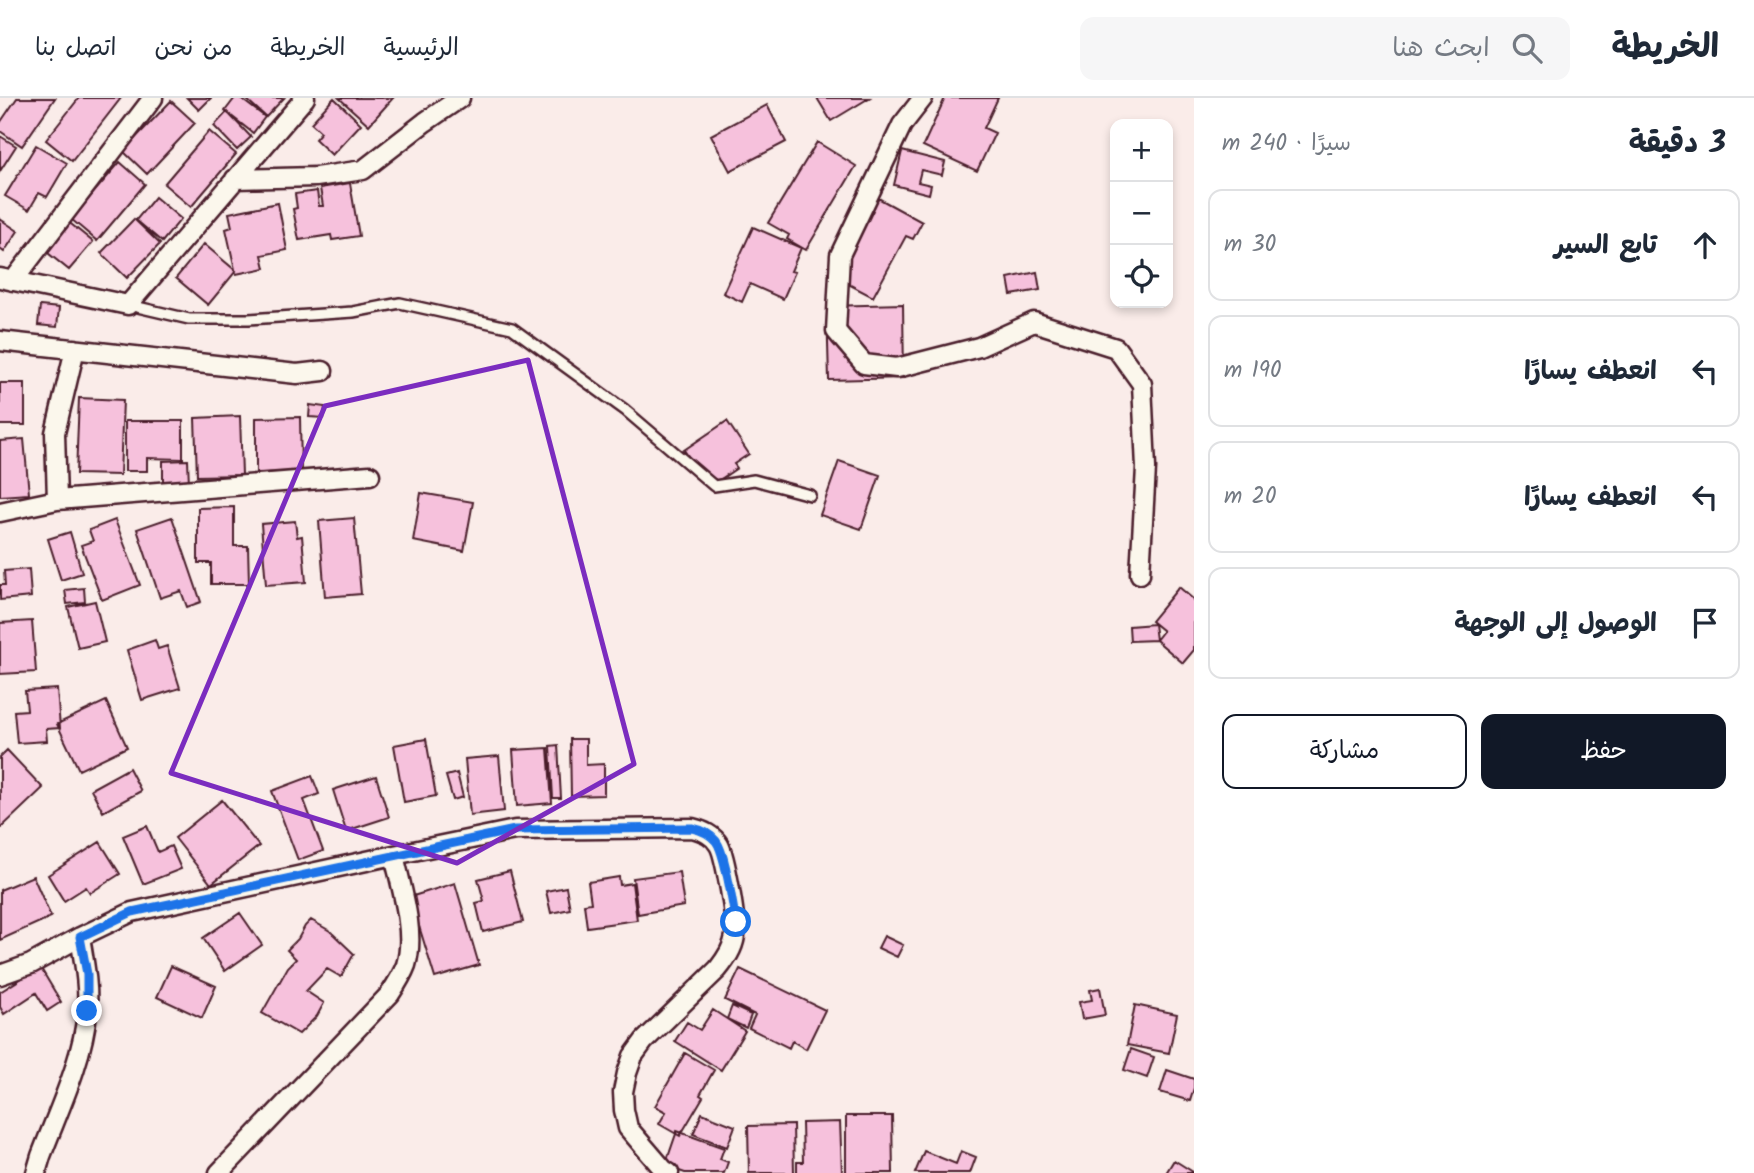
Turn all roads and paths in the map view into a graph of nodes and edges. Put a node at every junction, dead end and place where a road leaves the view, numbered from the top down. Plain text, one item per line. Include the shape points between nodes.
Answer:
1 (153, 98) edge
2 (305, 98) edge
3 (460, 98) edge
4 (923, 98) edge
5 (235, 179) junction
6 (7, 279) edge
7 (128, 305) junction
8 (0, 341) edge
9 (75, 349) junction
10 (323, 371) dead end
11 (370, 475) dead end
12 (810, 495) dead end
13 (57, 500) junction
14 (0, 512) edge
15 (1140, 574) dead end
16 (394, 855) junction
17 (80, 937) junction
18 (0, 975) edge
19 (664, 1172) edge
20 (36, 1173) edge
21 (219, 1173) edge

1 - 6 street
2 - 5 street
3 - 5 street via 363,170 316,177
4 - 15 street via 902,125 840,255 836,331 864,364 897,368 979,348 1034,322 1116,348 1142,384 1146,468
5 - 7 street
6 - 7 street
7 - 12 lane via 189,318 249,319 353,312 401,303 512,328 625,410 714,486 754,480
8 - 9 street
9 - 10 street via 297,374
9 - 13 street via 55,433
11 - 13 street
13 - 14 street
16 - 17 street via 132,912
16 - 19 street via 515,830 692,828 718,843 736,922 732,947 718,969 644,1041 626,1073 623,1092 628,1128
16 - 21 street via 410,933 399,981
17 - 18 street
17 - 20 street via 87,974 81,1048

